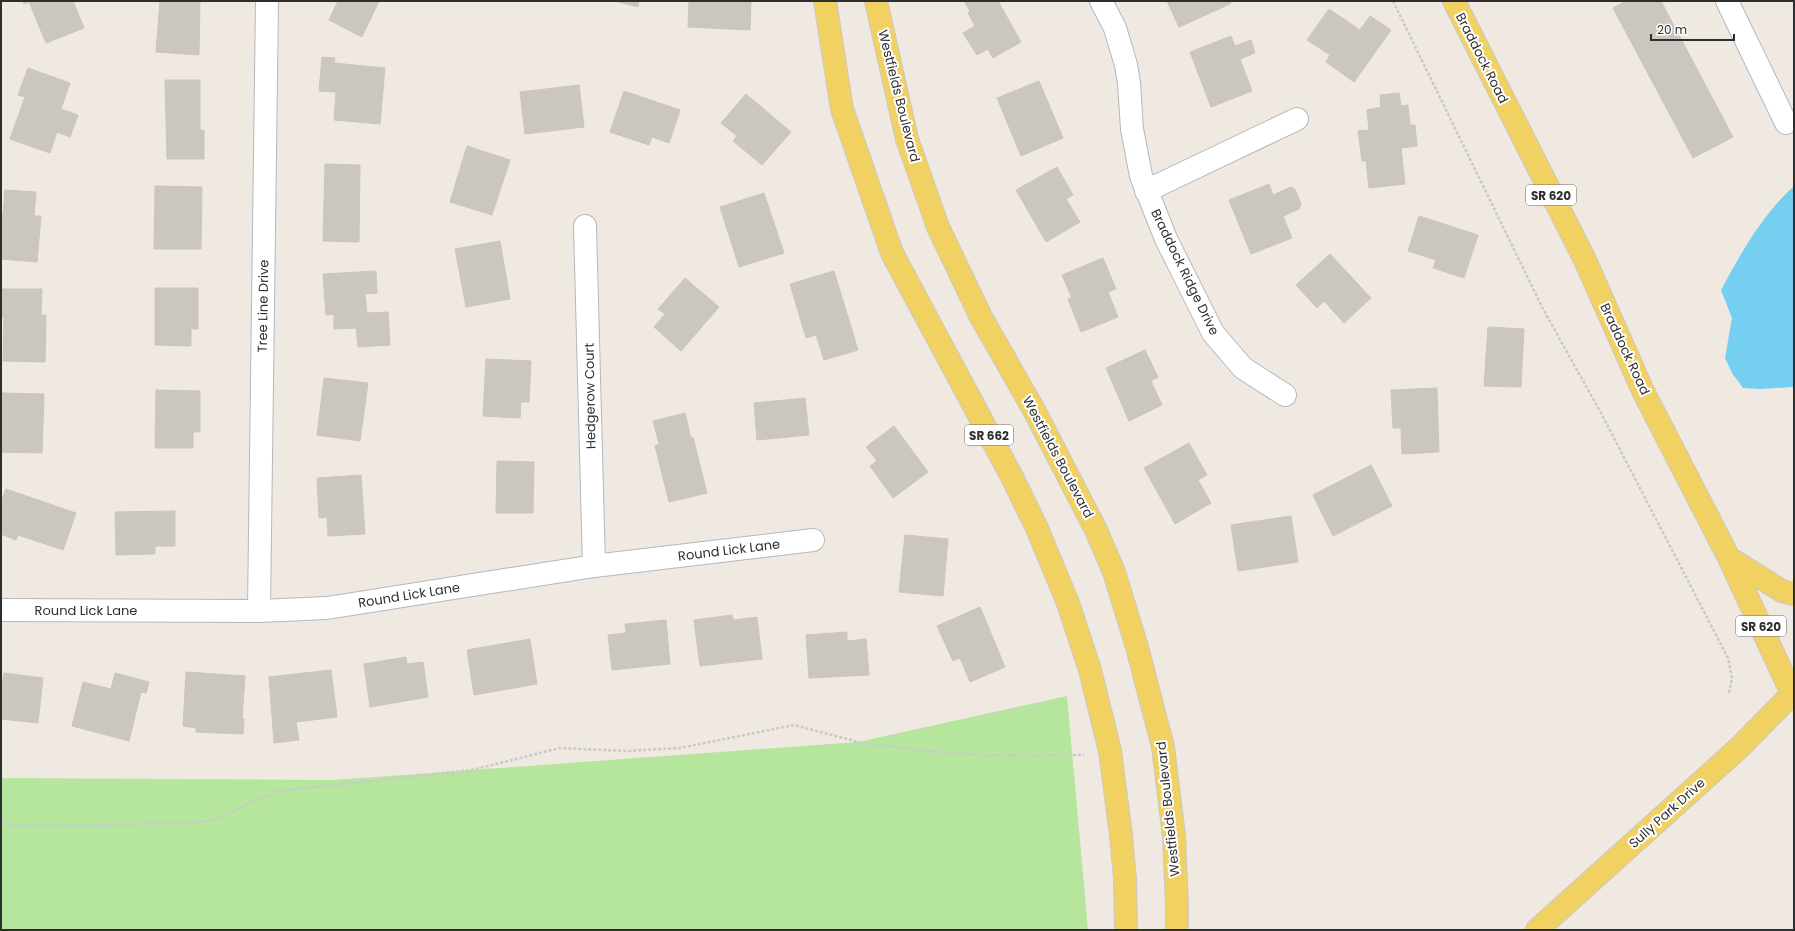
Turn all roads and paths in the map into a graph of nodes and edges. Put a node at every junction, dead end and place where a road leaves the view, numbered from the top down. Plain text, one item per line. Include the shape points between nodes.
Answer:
1 (267, 1) edge
2 (824, 1) edge
3 (876, 1) edge
4 (1101, 1) edge
5 (1393, 1) edge
6 (1454, 1) edge
7 (1727, 1) edge
8 (1297, 119) dead end
9 (1786, 124) dead end
10 (1146, 191) junction
11 (585, 226) dead end
12 (1285, 396) dead end
13 (813, 540) dead end
14 (1729, 558) junction
15 (594, 566) junction
16 (1794, 594) edge
17 (1, 610) edge
18 (259, 611) junction
19 (1728, 693) dead end
20 (1793, 695) edge
21 (1110, 751) junction
22 (1, 818) edge
23 (1126, 930) edge
24 (1177, 930) edge
25 (1537, 930) edge

1 - 18 street, Tree Line Drive
2 - 21 main road, SR 662 via 842,109 892,253 1036,526 1068,603 1090,670
3 - 24 main road, Westfields Boulevard via 907,139 938,227 981,317 1034,410 1096,530 1114,572 1163,747 1174,836
4 - 10 street, Braddock Ridge Drive via 1115,28 1126,64 1132,129
5 - 19 path via 1543,309 1601,413 1728,658 1732,678
6 - 14 main road, Braddock Road / SR 620 via 1584,260 1643,391
7 - 9 street
8 - 10 street
10 - 12 street, Braddock Ridge Drive via 1166,240 1213,332 1243,368
11 - 15 street, Hedgerow Court
13 - 15 street, Round Lick Lane
14 - 16 main road via 1782,591
14 - 20 main road, Braddock Road / SR 620
15 - 18 street, Round Lick Lane via 327,608
17 - 18 street, Round Lick Lane
20 - 25 main road, Sully Park Drive via 1740,748
21 - 22 path via 1083,755 983,756 862,743 794,725 680,748 627,751 560,748 472,770 278,791 210,821 94,826 13,826
21 - 23 main road, SR 662 via 1122,842

